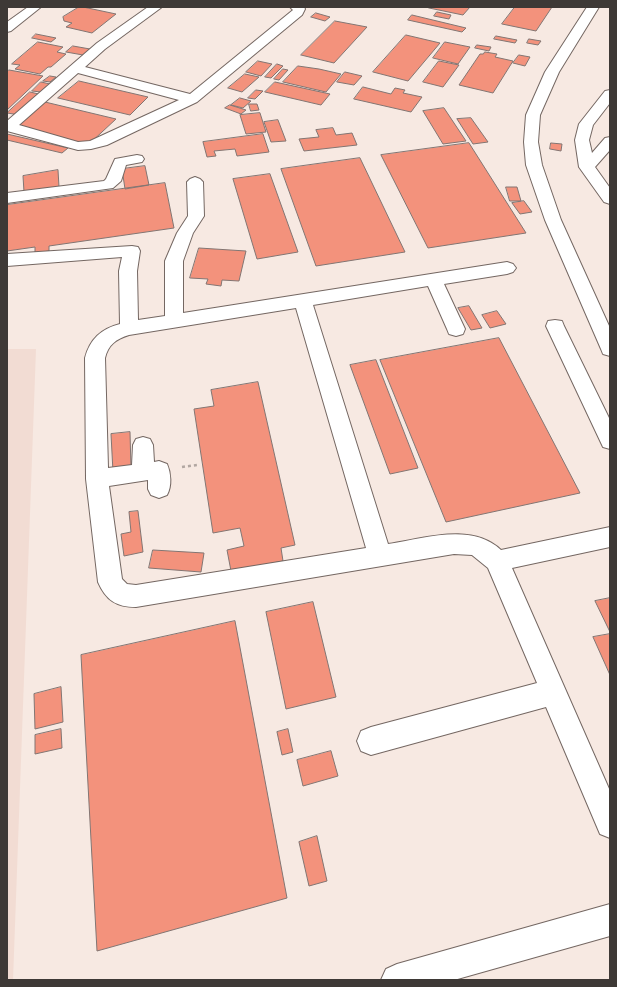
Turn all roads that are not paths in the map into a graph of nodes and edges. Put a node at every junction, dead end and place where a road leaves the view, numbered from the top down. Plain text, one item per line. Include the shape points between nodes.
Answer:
1 (35, 7) edge
2 (156, 7) edge
3 (296, 7) edge
4 (593, 7) edge
5 (7, 28) edge
6 (75, 68) junction
7 (610, 94) edge
8 (192, 100) junction
9 (610, 141) edge
10 (137, 158) dead end
11 (587, 168) junction
12 (195, 182) dead end
13 (7, 198) edge
14 (610, 199) edge
15 (7, 260) edge
16 (507, 268) dead end
17 (434, 280) junction
18 (303, 300) junction
19 (174, 321) junction
20 (555, 326) dead end
21 (129, 328) junction
22 (456, 329) dead end
23 (610, 349) edge
24 (610, 441) edge
25 (143, 445) dead end
26 (143, 472) junction
27 (97, 479) junction
28 (160, 489) dead end
29 (610, 536) edge
30 (380, 556) junction
31 (497, 561) junction
32 (553, 692) junction
33 (371, 741) dead end
34 (610, 824) edge
35 (610, 920) edge
36 (397, 980) edge

1 - 5 street
2 - 6 street
3 - 8 street via 299,9 298,12
4 - 23 street via 552,72 533,115 531,142 534,165 553,220
6 - 8 street
6 - 8 street via 9,127 78,146 91,145
7 - 11 street via 586,124 582,140
9 - 11 street
10 - 13 street via 120,162 113,181 108,185
11 - 14 street
12 - 19 street via 196,216 185,233 174,262
15 - 21 street via 132,251 128,271
16 - 17 street
17 - 18 street
17 - 22 street
18 - 19 street
18 - 30 street
19 - 21 street
20 - 24 street
21 - 27 street via 108,336 101,342 95,358
25 - 26 street
26 - 27 street
26 - 28 street via 159,470
27 - 30 street via 110,582 113,589 120,594 128,596
29 - 31 street
30 - 31 street via 466,543 478,545
31 - 32 street
32 - 33 street
32 - 34 street
35 - 36 street

